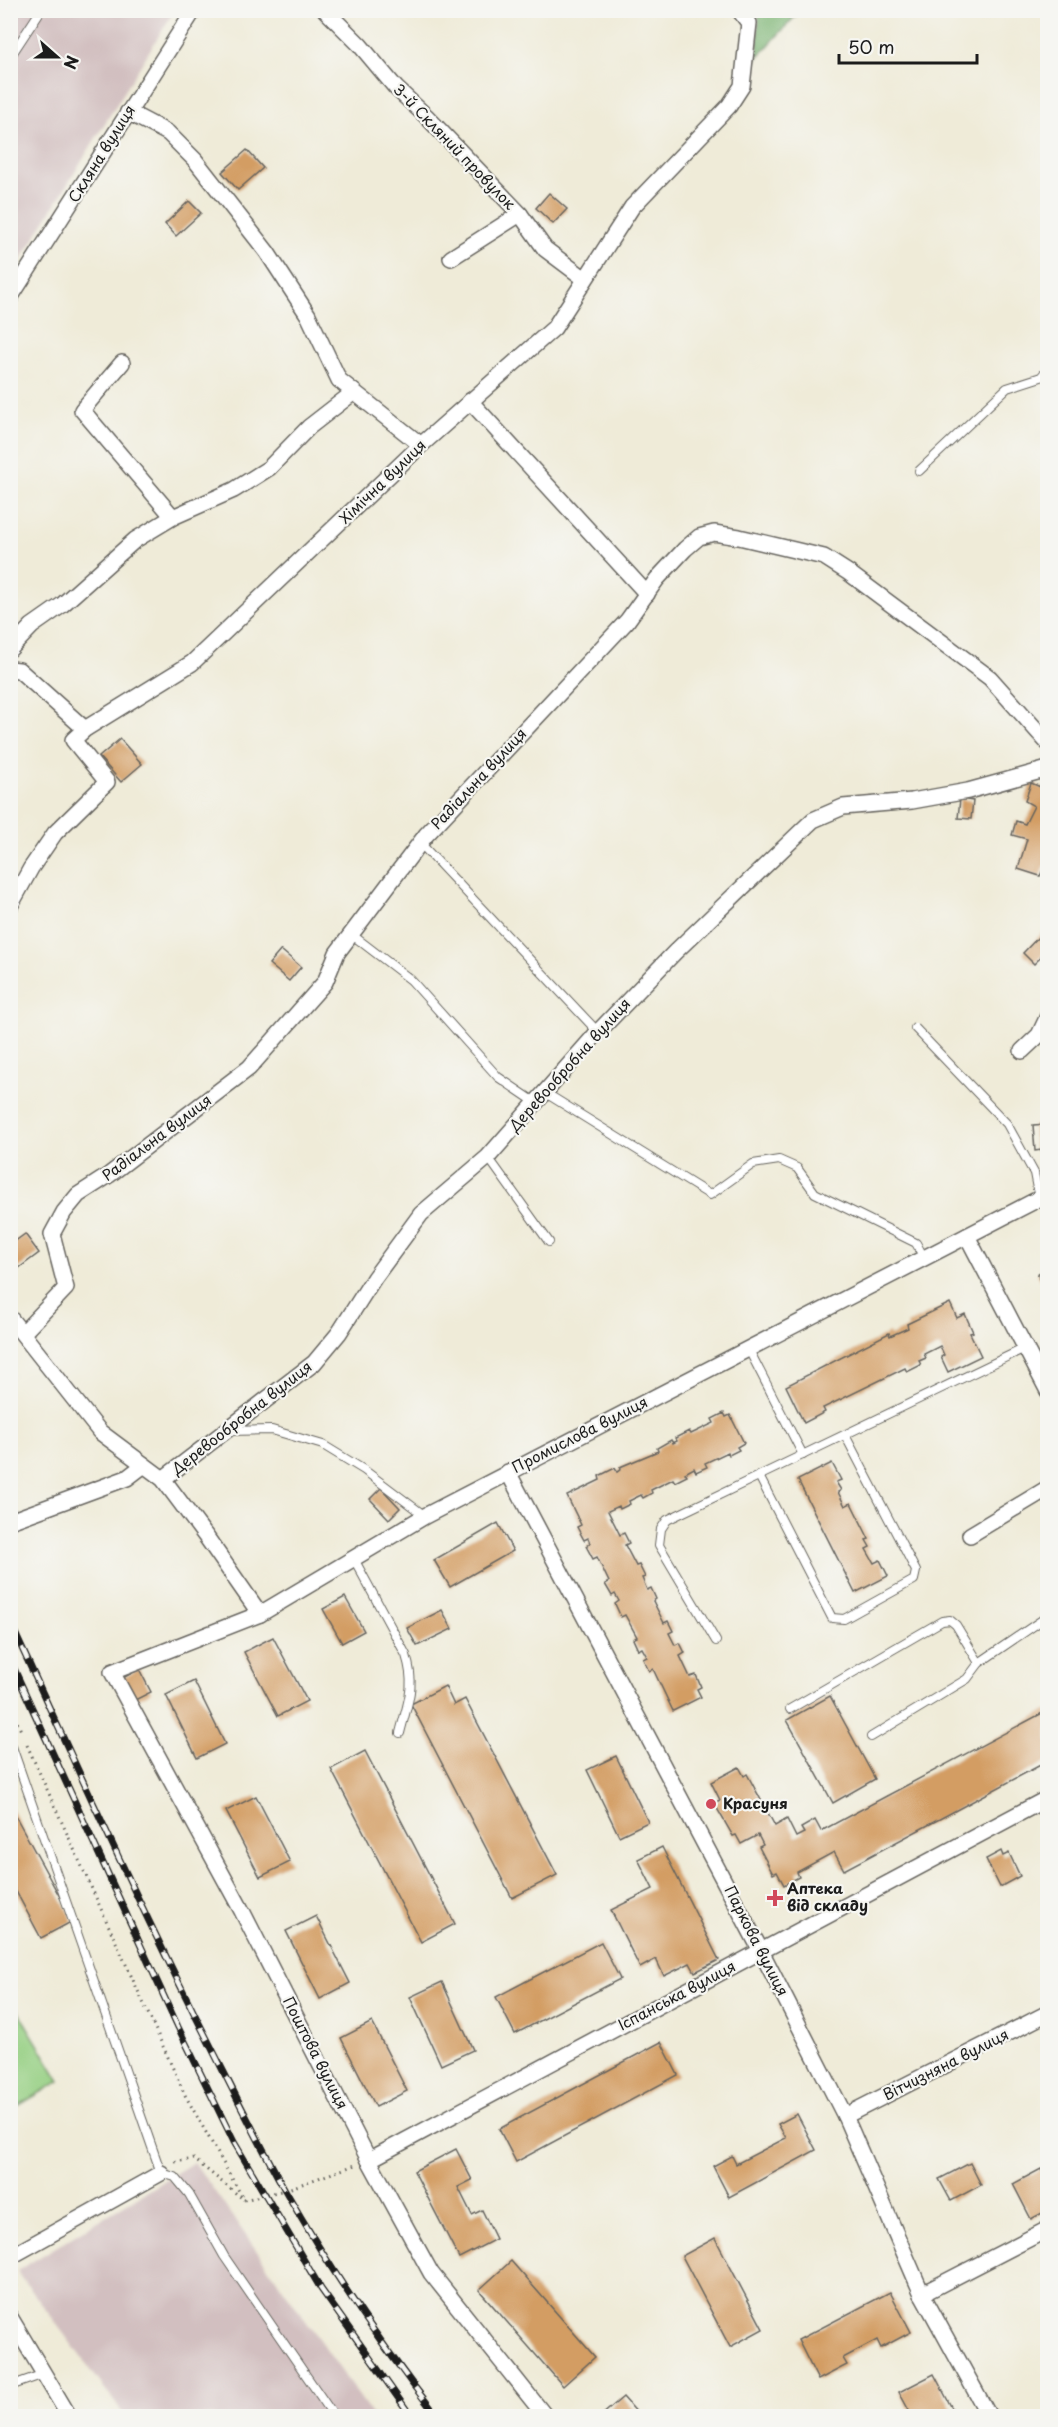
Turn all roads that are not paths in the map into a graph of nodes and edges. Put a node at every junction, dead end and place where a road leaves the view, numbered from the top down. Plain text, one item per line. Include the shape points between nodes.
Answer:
1 (41, 10) edge
2 (194, 10) edge
3 (325, 10) edge
4 (739, 10) edge
5 (10, 57) edge
6 (128, 112) junction
7 (520, 214) junction
8 (452, 258) dead end
9 (585, 279) junction
10 (10, 298) edge
11 (122, 363) dead end
12 (1047, 369) edge
13 (354, 392) junction
14 (470, 401) junction
15 (421, 445) junction
16 (919, 471) dead end
17 (173, 517) junction
18 (647, 594) junction
19 (10, 649) edge
20 (10, 669) edge
21 (85, 729) junction
22 (1047, 743) edge
23 (1047, 769) edge
24 (420, 843) junction
25 (10, 906) edge
26 (351, 934) junction
27 (1047, 1016) edge
28 (915, 1028) dead end
29 (598, 1032) junction
30 (1022, 1052) dead end
31 (540, 1097) junction
32 (488, 1157) junction
33 (1043, 1197) edge
34 (967, 1236) junction
35 (549, 1242) dead end
36 (924, 1258) junction
37 (10, 1317) edge
38 (23, 1333) junction
39 (748, 1348) junction
40 (1025, 1348) junction
41 (1047, 1391) edge
42 (227, 1431) junction
43 (844, 1435) junction
44 (802, 1455) junction
45 (144, 1465) junction
46 (508, 1473) junction
47 (759, 1476) junction
48 (163, 1479) junction
49 (1047, 1488) edge
50 (425, 1516) junction
51 (10, 1521) edge
52 (970, 1535) dead end
53 (354, 1559) junction
54 (260, 1614) junction
55 (1047, 1616) edge
56 (716, 1641) dead end
57 (979, 1663) junction
58 (112, 1671) joint
59 (790, 1709) dead end
60 (400, 1733) dead end
61 (871, 1737) dead end
62 (10, 1741) edge
63 (1047, 1797) edge
64 (761, 1951) junction
65 (1047, 2013) edge
66 (845, 2116) junction
67 (369, 2160) junction
68 (160, 2169) junction
69 (1047, 2229) edge
70 (10, 2257) edge
71 (922, 2294) junction
72 (10, 2317) edge
73 (44, 2374) junction
74 (10, 2386) edge
75 (69, 2416) edge
76 (334, 2416) edge
77 (545, 2416) edge
78 (989, 2416) edge

1 - 5 lane
2 - 6 street, Скляна вулиця
3 - 7 street, 3-й Скляний провулок
4 - 9 street, Хімічна вулиця via 748,23 742,86 729,106 632,207
6 - 10 street, Скляна вулиця
6 - 13 street via 168,133 195,160 267,252 308,315 339,380
7 - 8 street
7 - 9 street, 3-й Скляний провулок via 545,249
9 - 14 street, Хімічна вулиця via 554,328
11 - 17 street via 82,410
12 - 16 lane via 1041,377 1007,388
13 - 15 street
13 - 17 street via 309,427 269,468 234,490
14 - 15 street, Хімічна вулиця
14 - 18 street
15 - 21 street, Хімічна вулиця via 192,663
17 - 19 street via 135,540
18 - 22 street, Радіальна вулиця via 685,549 699,537 714,533 824,557 990,678
18 - 24 street, Радіальна вулиця via 627,621
20 - 21 street via 19,670
21 - 25 street via 73,740 107,782 55,832
23 - 29 street, Деревообробна вулиця via 968,791 843,807 813,820
24 - 26 street, Радіальна вулиця
24 - 29 lane
26 - 31 lane via 411,980 498,1077
26 - 38 street, Радіальна вулиця via 337,953 325,982 249,1068 78,1195 64,1212 52,1234 66,1288
27 - 30 street via 1039,1035
28 - 33 lane via 1007,1124
29 - 31 street, Деревообробна вулиця
31 - 32 street, Деревообробна вулиця
31 - 36 lane via 710,1195 753,1164 779,1160 797,1168 815,1193 916,1243
32 - 35 lane
32 - 42 street, Деревообробна вулиця via 421,1214 314,1364
33 - 34 street, Промислова вулиця
34 - 36 street, Промислова вулиця
34 - 40 street
36 - 39 street, Промислова вулиця
37 - 38 street
38 - 45 street via 100,1432
39 - 44 lane
39 - 46 street, Промислова вулиця
40 - 41 street
40 - 43 lane
42 - 48 street, Деревообробна вулиця
42 - 50 lane via 272,1430 323,1445
43 - 44 lane
43 - 47 lane via 916,1571 914,1580 844,1619 832,1618
44 - 47 lane
45 - 48 street
45 - 51 street via 127,1478
46 - 50 street, Промислова вулиця
46 - 64 street, Паркова вулиця
47 - 56 lane via 667,1520 661,1529 659,1545
48 - 54 street
49 - 52 street
50 - 53 street, Промислова вулиця
53 - 54 street, Промислова вулиця
53 - 60 lane via 406,1655 411,1672 413,1682
54 - 58 street, Промислова вулиця
55 - 57 lane
57 - 59 lane via 956,1625 950,1620 942,1621
57 - 61 lane via 967,1679
58 - 67 street, Поштова вулиця via 242,1911
62 - 68 lane
63 - 64 street, Іспанська вулиця
64 - 66 street, Паркова вулиця
64 - 67 street, Іспанська вулиця
65 - 66 street, Вітчизняна вулиця
66 - 71 street, Паркова вулиця
67 - 77 street, Поштова вулиця via 431,2273
68 - 70 street
68 - 76 lane via 175,2177 189,2194 224,2256
69 - 71 street
71 - 78 street, Паркова вулиця
72 - 73 street
73 - 74 lane
73 - 75 street

